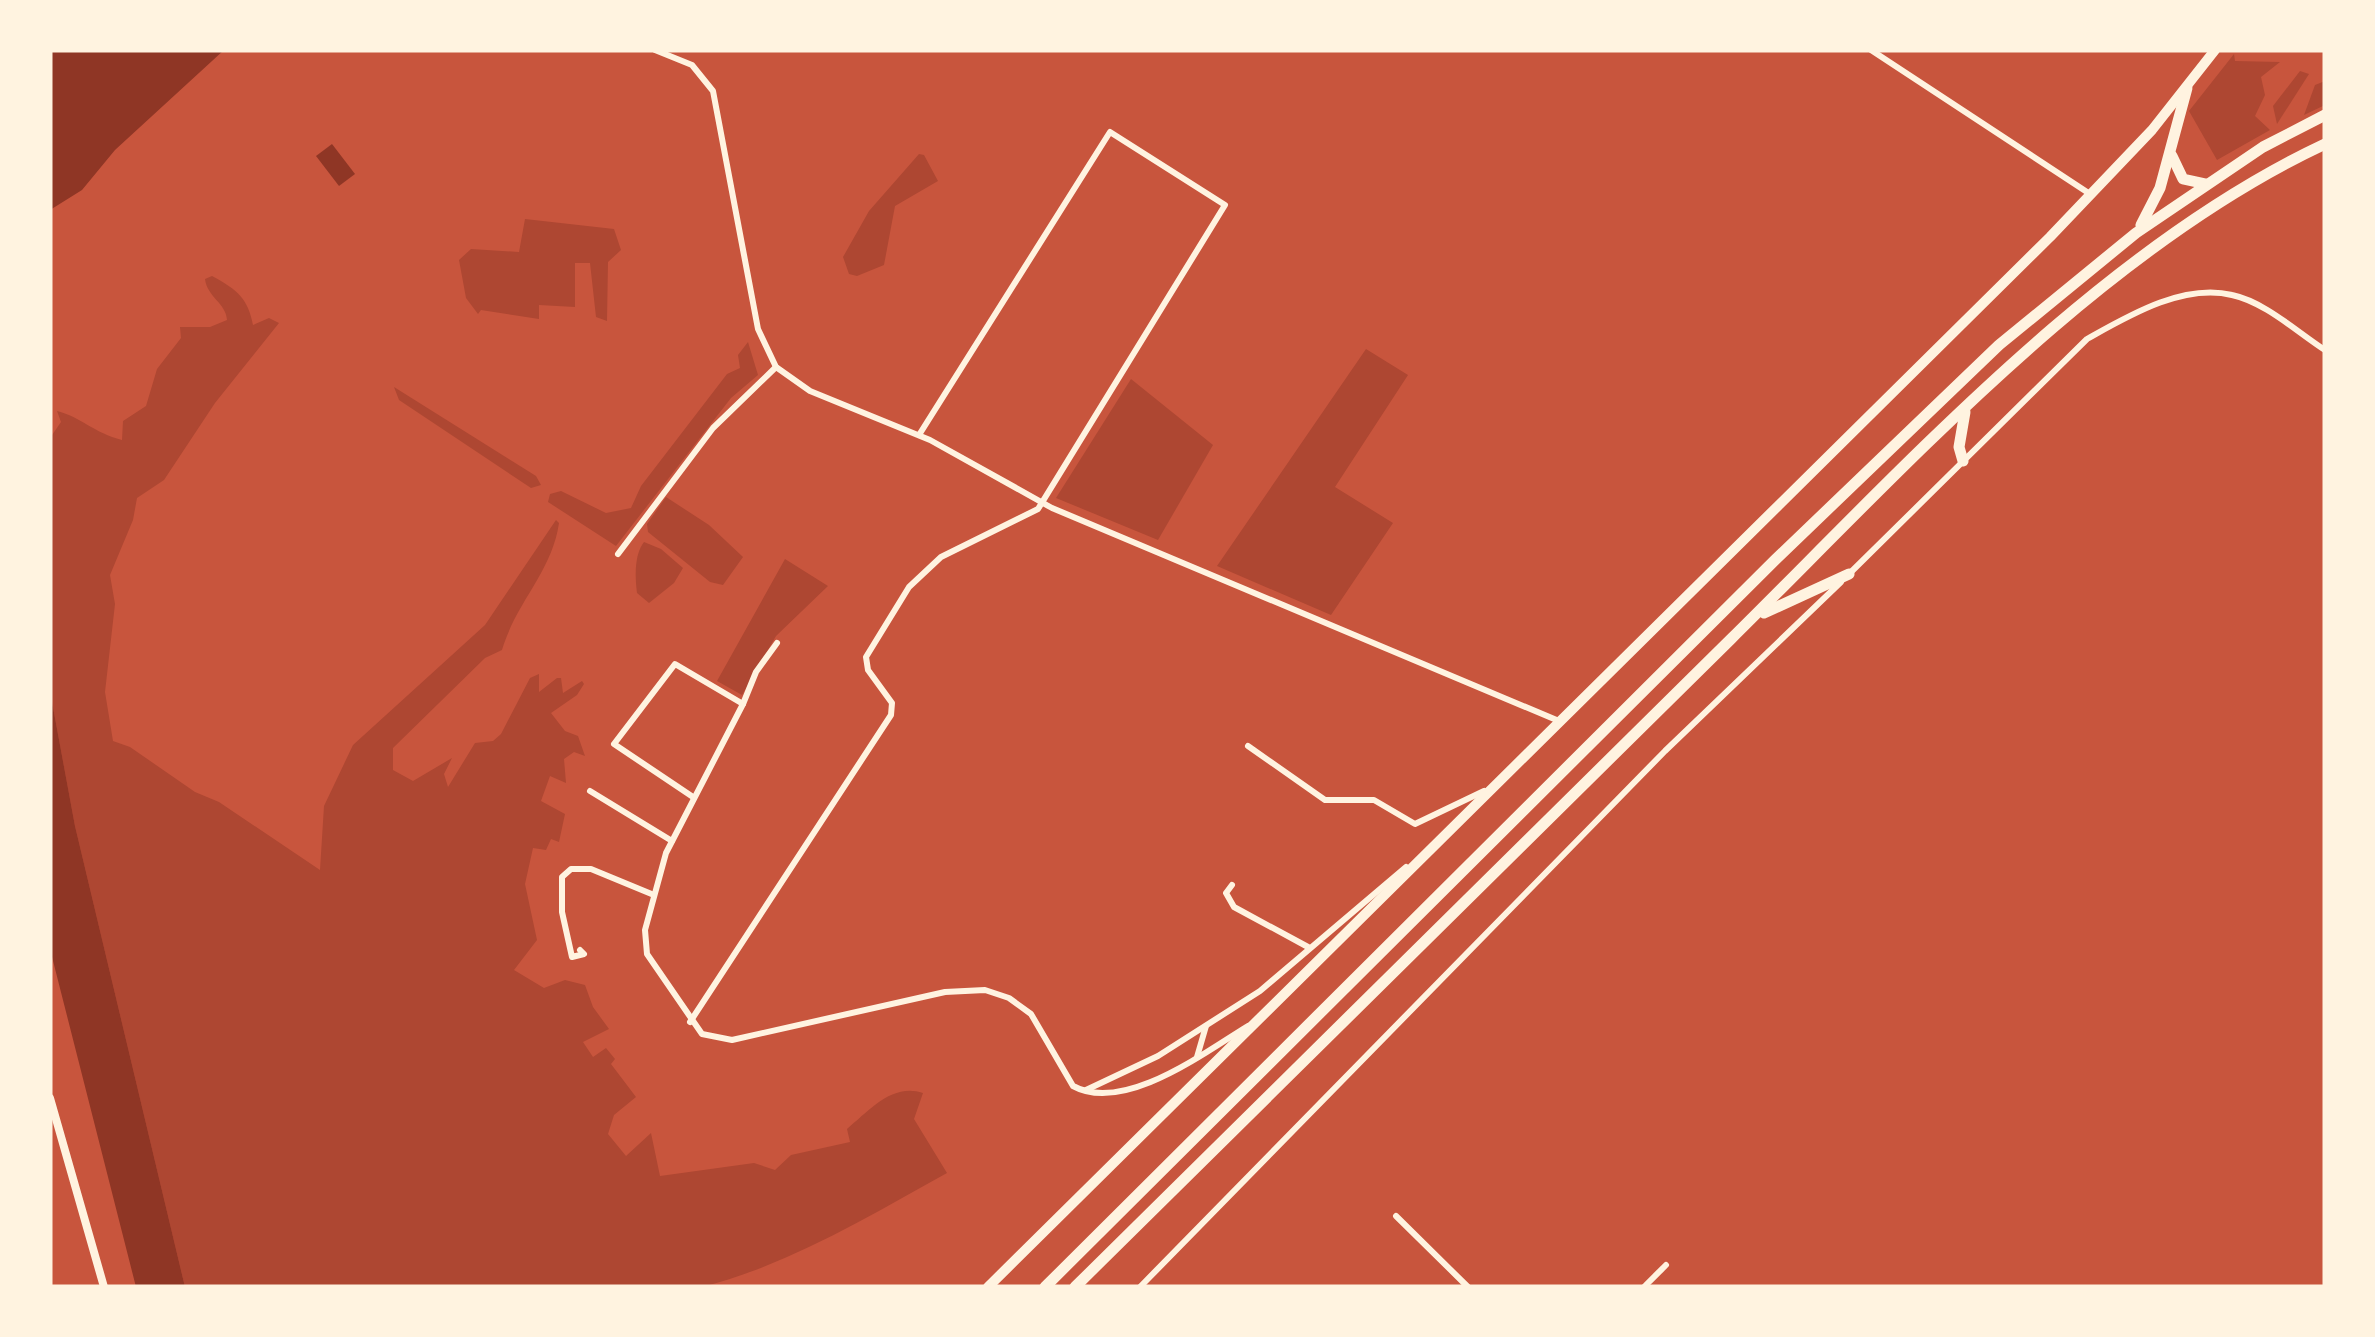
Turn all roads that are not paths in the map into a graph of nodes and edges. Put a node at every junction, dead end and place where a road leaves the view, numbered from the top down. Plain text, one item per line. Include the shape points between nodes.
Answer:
1 (655, 50) edge
2 (1871, 50) edge
3 (2216, 50) edge
4 (2187, 88) junction
5 (2325, 115) edge
6 (2325, 144) edge
7 (2172, 151) junction
8 (2206, 184) junction
9 (2091, 194) junction
10 (2136, 233) junction
11 (2325, 350) edge
12 (776, 367) junction
13 (1965, 412) junction
14 (919, 436) junction
15 (1963, 460) junction
16 (1041, 503) junction
17 (618, 554) dead end
18 (1849, 574) junction
19 (1751, 619) junction
20 (777, 643) dead end
21 (743, 704) junction
22 (1560, 722) junction
23 (1248, 746) dead end
24 (1494, 786) junction
25 (590, 791) dead end
26 (694, 797) junction
27 (672, 840) junction
28 (1435, 844) junction
29 (1232, 885) dead end
30 (654, 895) junction
31 (1308, 947) junction
32 (580, 950) dead end
33 (1264, 1015) junction
34 (690, 1022) junction
35 (1207, 1025) junction
36 (1196, 1058) junction
37 (1084, 1091) junction
38 (50, 1098) edge
39 (1396, 1216) dead end
40 (1666, 1265) dead end
41 (104, 1287) edge
42 (988, 1287) edge
43 (1044, 1287) edge
44 (1076, 1287) edge
45 (1140, 1287) edge
46 (1468, 1287) edge
47 (1644, 1287) edge

1 - 12 street via 692,65 713,92 756,316
2 - 9 street
3 - 4 main road
4 - 7 highway
4 - 9 main road
5 - 8 highway
6 - 13 highway via 2202,214 2105,282
7 - 8 highway via 2182,179
7 - 10 highway via 2157,198
8 - 10 highway
9 - 22 main road
10 - 43 highway via 1998,345 1774,560
11 - 15 street via 2230,294 2170,300 2088,339
12 - 14 street via 810,391
12 - 17 street via 713,428
13 - 15 highway
13 - 19 highway
14 - 16 street
14 - 16 street via 1110,132 1225,205
15 - 18 street
16 - 22 street
16 - 34 street via 941,556 910,587 866,657 892,704 890,715
18 - 19 highway
18 - 45 street via 1664,752
19 - 44 highway
20 - 21 street
21 - 26 street
21 - 26 street via 675,664 614,744
22 - 24 main road
23 - 24 street via 1325,800 1374,800 1415,824
24 - 28 main road
25 - 27 street
26 - 27 street
27 - 30 street
28 - 31 street
28 - 33 main road
29 - 31 street via 1226,893 1234,906
30 - 32 street via 590,868 571,869 562,877 562,912 572,957 584,954
30 - 34 street via 645,946
31 - 35 street via 1260,991
33 - 36 street
33 - 42 main road
34 - 37 street via 710,1038 732,1040 945,992 984,990 1022,1005 1072,1086
35 - 36 street
35 - 37 street
36 - 37 street via 1139,1088
38 - 41 street
39 - 46 street
40 - 47 street

